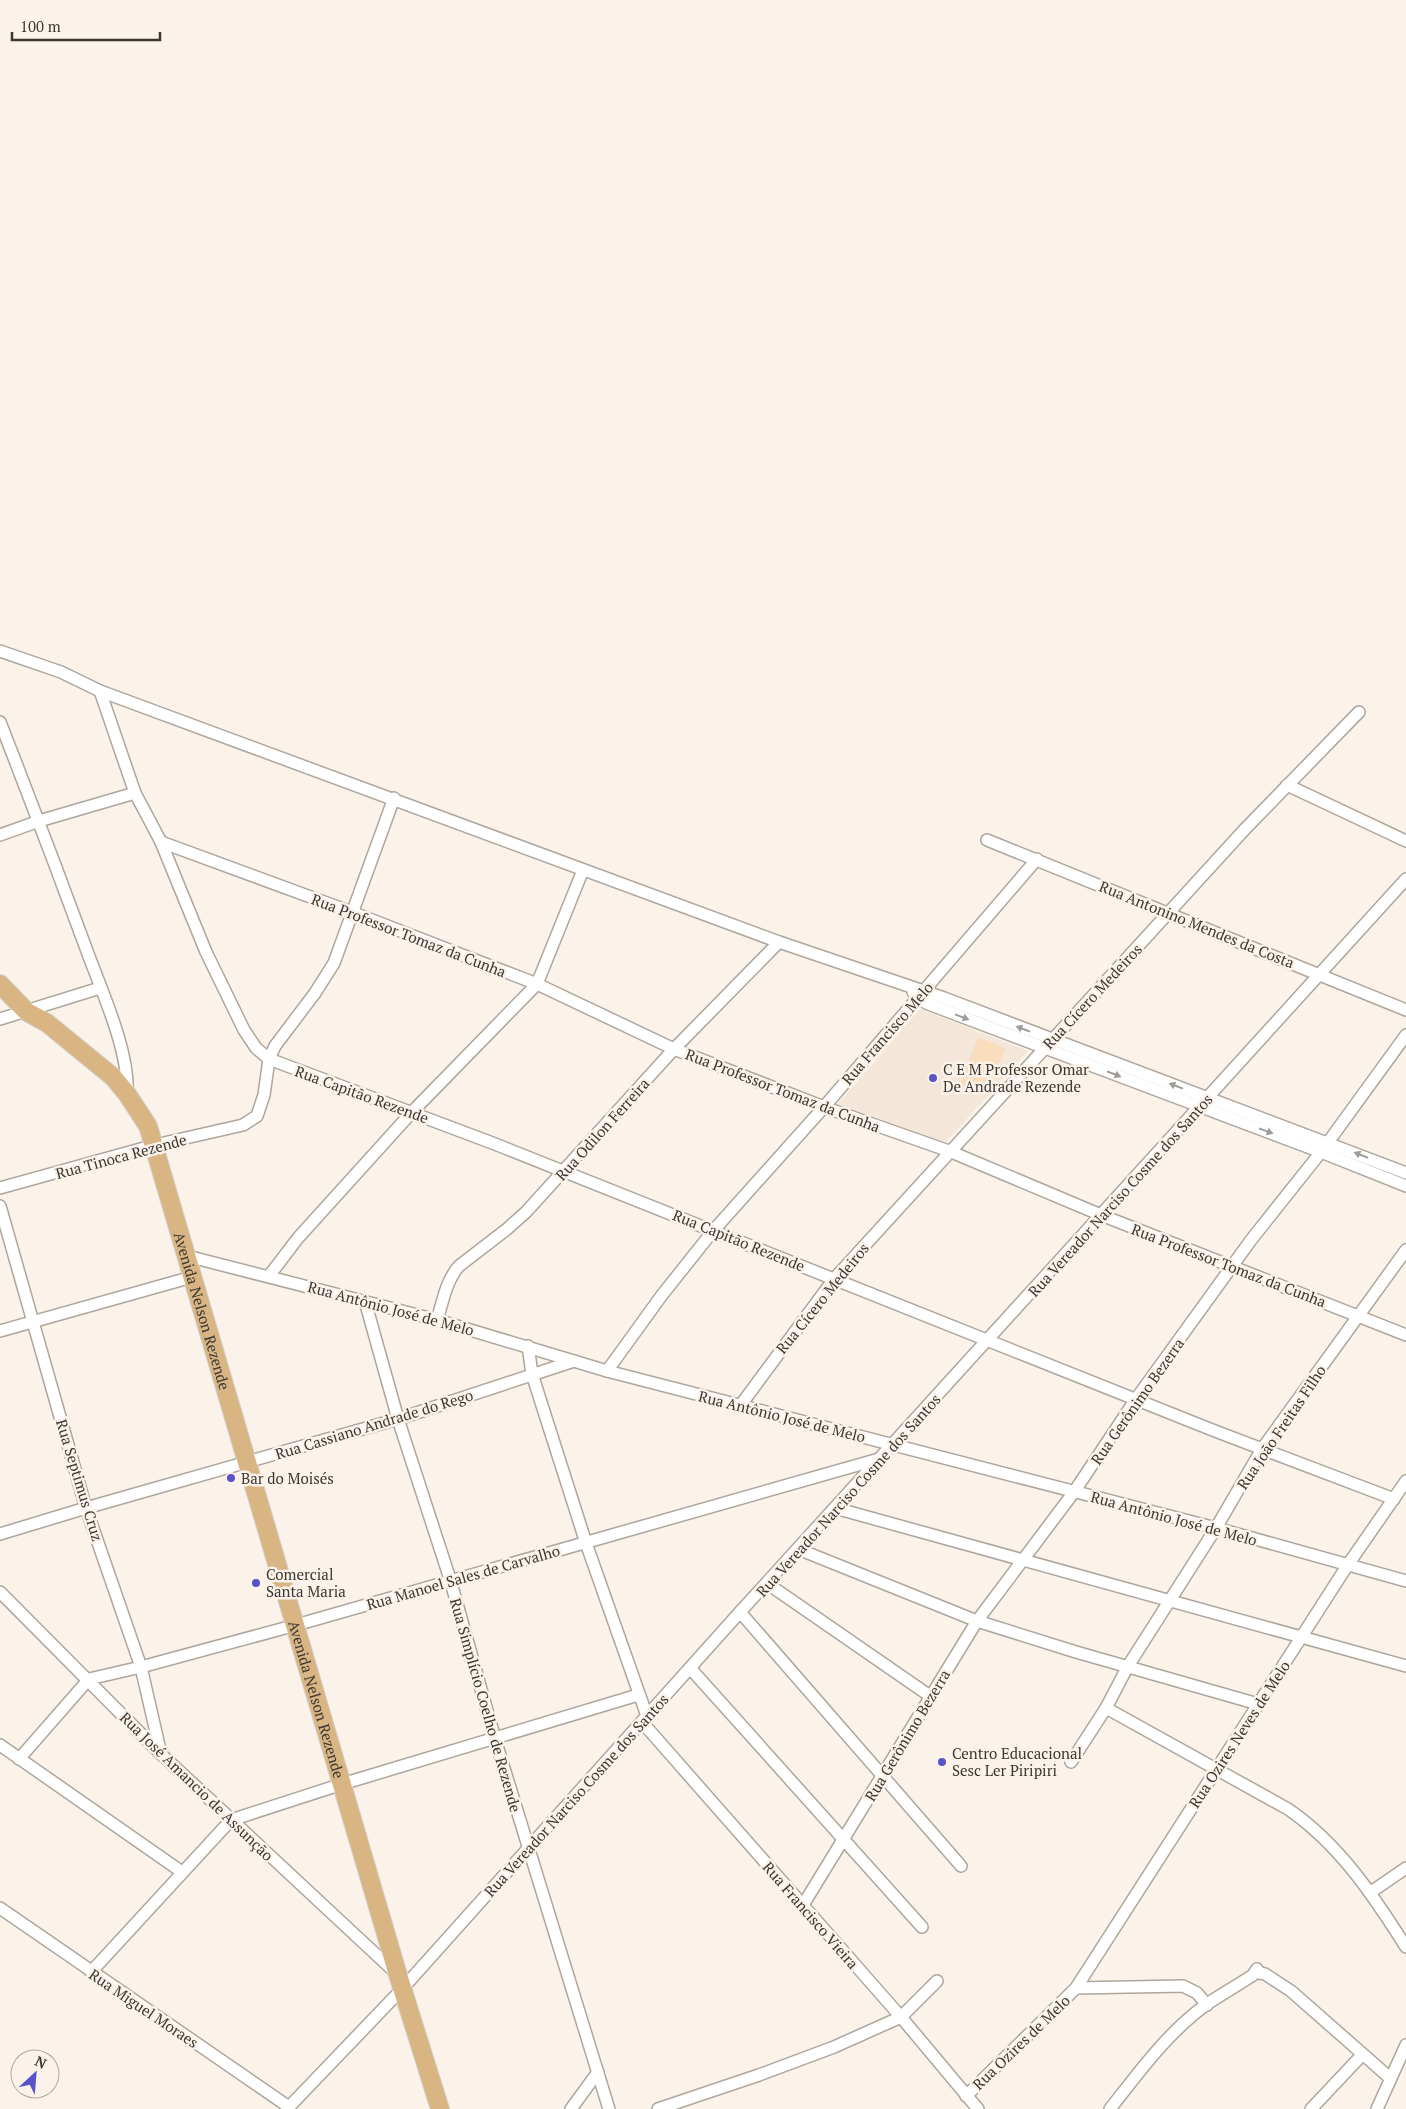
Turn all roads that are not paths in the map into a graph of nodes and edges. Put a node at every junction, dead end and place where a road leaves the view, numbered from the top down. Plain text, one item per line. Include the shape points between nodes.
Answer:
1 (0, 646) edge
2 (0, 650) edge
3 (14, 655) junction
4 (100, 691) junction
5 (1359, 712) dead end
6 (0, 722) edge
7 (1286, 785) junction
8 (135, 793) junction
9 (394, 798) junction
10 (39, 821) junction
11 (0, 835) edge
12 (987, 840) dead end
13 (1406, 841) edge
14 (160, 842) junction
15 (1037, 860) junction
16 (583, 870) junction
17 (1406, 878) edge
18 (354, 913) junction
19 (1168, 913) junction
20 (779, 942) junction
21 (1319, 973) junction
22 (0, 984) edge
23 (537, 984) junction
24 (100, 988) junction
25 (921, 994) junction
26 (1406, 1010) edge
27 (27, 1012) junction
28 (0, 1019) edge
29 (1406, 1035) edge
30 (1048, 1044) junction
31 (674, 1049) junction
32 (269, 1059) junction
33 (127, 1094) junction
34 (1207, 1098) junction
35 (1198, 1106) junction
36 (824, 1107) junction
37 (412, 1112) junction
38 (1328, 1142) junction
39 (155, 1145) junction
40 (949, 1151) junction
41 (1321, 1152) junction
42 (564, 1171) junction
43 (1406, 1173) edge
44 (1406, 1186) edge
45 (0, 1188) edge
46 (0, 1206) edge
47 (1101, 1215) junction
48 (713, 1231) junction
49 (1406, 1250) edge
50 (187, 1256) junction
51 (1233, 1266) junction
52 (269, 1276) junction
53 (192, 1277) junction
54 (834, 1279) junction
55 (365, 1301) junction
56 (1358, 1315) junction
57 (437, 1320) junction
58 (35, 1322) junction
59 (0, 1331) edge
60 (1406, 1335) edge
61 (988, 1341) junction
62 (528, 1346) junction
63 (574, 1361) junction
64 (607, 1371) junction
65 (532, 1374) junction
66 (1136, 1399) junction
67 (740, 1406) junction
68 (398, 1419) junction
69 (893, 1445) junction
70 (1262, 1449) junction
71 (879, 1459) junction
72 (247, 1462) junction
73 (1406, 1481) edge
74 (1074, 1492) junction
75 (1394, 1499) junction
76 (86, 1508) junction
77 (835, 1508) junction
78 (1216, 1528) junction
79 (0, 1534) edge
80 (586, 1543) junction
81 (798, 1549) junction
82 (1022, 1559) junction
83 (1347, 1566) junction
84 (450, 1579) junction
85 (1406, 1581) edge
86 (768, 1584) junction
87 (0, 1592) edge
88 (1171, 1602) junction
89 (740, 1612) junction
90 (976, 1621) junction
91 (296, 1625) junction
92 (1302, 1638) junction
93 (1128, 1666) junction
94 (1406, 1666) edge
95 (141, 1667) junction
96 (690, 1668) junction
97 (89, 1680) junction
98 (638, 1696) junction
99 (930, 1696) junction
100 (1258, 1704) junction
101 (1106, 1708) junction
102 (645, 1719) junction
103 (495, 1739) junction
104 (0, 1745) edge
105 (161, 1754) junction
106 (19, 1759) junction
107 (1071, 1762) dead end
108 (1216, 1769) junction
109 (883, 1775) junction
110 (342, 1784) junction
111 (231, 1820) junction
112 (844, 1838) junction
113 (529, 1847) junction
114 (961, 1866) dead end
115 (1406, 1868) edge
116 (182, 1872) junction
117 (1371, 1892) junction
118 (803, 1905) junction
119 (0, 1908) edge
120 (922, 1927) dead end
121 (1406, 1947) edge
122 (91, 1972) junction
123 (937, 1981) dead end
124 (400, 1982) junction
125 (1076, 1988) junction
126 (1207, 2005) junction
127 (901, 2017) junction
128 (1406, 2046) edge
129 (1362, 2055) junction
130 (598, 2072) junction
131 (1390, 2078) junction
132 (966, 2096) junction
133 (288, 2108) edge
134 (440, 2109) edge
135 (571, 2109) edge
136 (609, 2109) edge
137 (658, 2109) edge
138 (978, 2109) edge
139 (1110, 2109) edge
140 (1311, 2109) edge
141 (1377, 2109) edge

1 - 3 street
2 - 3 street
3 - 4 street
4 - 8 street, Rua Capitão Rezende
4 - 9 street
5 - 7 street, Rua Cícero Medeiros
6 - 10 street
7 - 13 street
7 - 19 street, Rua Cícero Medeiros
8 - 10 street
8 - 14 street, Rua Capitão Rezende
9 - 16 street
9 - 18 street
10 - 11 street
10 - 24 street
12 - 15 street, Rua Antonino Mendes da Costa
14 - 18 street, Rua Professor Tomaz da Cunha
14 - 32 street, Rua Capitão Rezende via 232,1005 251,1042
15 - 19 street, Rua Antonino Mendes da Costa
15 - 25 street, Rua Francisco Melo
16 - 20 street
16 - 23 street
17 - 21 street, Rua Vereador Narciso Cosme dos Santos
18 - 23 street, Rua Professor Tomaz da Cunha
18 - 32 street via 327,977 280,1037
19 - 21 street, Rua Antonino Mendes da Costa
19 - 30 street, Rua Cícero Medeiros
20 - 25 street via 907,986
20 - 31 street, Rua Odilon Ferreira
21 - 26 street, Rua Antonino Mendes da Costa
21 - 34 street, Rua Vereador Narciso Cosme dos Santos
22 - 27 main road, Avenida Nelson Rezende
23 - 31 street, Rua Professor Tomaz da Cunha
23 - 37 street
24 - 27 street
24 - 33 street via 125,1059
25 - 30 street via 947,1011
25 - 36 street, Rua Francisco Melo
27 - 28 street
27 - 33 main road, Avenida Nelson Rezende via 47,1023
29 - 38 street, Rua Gerônimo Bezerra
34 -> 30 street
30 -> 35 street
30 - 40 street, Rua Cícero Medeiros
31 - 36 street, Rua Professor Tomaz da Cunha
31 - 42 street, Rua Odilon Ferreira
32 - 37 street, Rua Capitão Rezende
32 - 39 street, Rua Tinoca Rezende via 259,1112 243,1125
33 - 39 main road, Avenida Nelson Rezende via 148,1126
34 - 35 street, Rua Vereador Narciso Cosme dos Santos
34 - 38 street
35 -> 41 street
35 - 47 street, Rua Vereador Narciso Cosme dos Santos
36 - 40 street, Rua Professor Tomaz da Cunha
36 - 48 street, Rua Francisco Melo
37 - 42 street, Rua Capitão Rezende
37 - 52 street via 298,1238
38 - 41 street, Rua Gerônimo Bezerra
43 -> 38 street
39 - 45 street, Rua Tinoca Rezende
39 - 50 main road, Avenida Nelson Rezende
40 - 47 street, Rua Professor Tomaz da Cunha
40 - 54 street, Rua Cícero Medeiros
41 - 44 street
41 - 51 street, Rua Gerônimo Bezerra
42 - 48 street, Rua Capitão Rezende
42 - 57 street, Rua Odilon Ferreira via 507,1229 459,1266 447,1286
46 - 58 street, Rua Septimus Cruz
47 - 51 street, Rua Professor Tomaz da Cunha
47 - 61 street, Rua Vereador Narciso Cosme dos Santos
48 - 54 street, Rua Capitão Rezende
48 - 64 street, Rua Francisco Melo
49 - 56 street, Rua João Freitas Filho
50 - 52 street, Rua Antônio José de Melo
50 - 53 main road, Avenida Nelson Rezende
51 - 56 street, Rua Professor Tomaz da Cunha
51 - 66 street, Rua Gerônimo Bezerra
52 - 55 street, Rua Antônio José de Melo
53 - 58 street
53 - 72 main road, Avenida Nelson Rezende
54 - 61 street, Rua Capitão Rezende
54 - 67 street, Rua Cícero Medeiros
55 - 57 street, Rua Antônio José de Melo
55 - 68 street, Rua Simplício Coelho de Rezende
56 - 60 street, Rua Professor Tomaz da Cunha
56 - 70 street, Rua João Freitas Filho
57 - 62 street, Rua Antônio José de Melo
58 - 59 street
58 - 76 street, Rua Septimus Cruz
61 - 66 street, Rua Capitão Rezende
61 - 69 street, Rua Vereador Narciso Cosme dos Santos
62 - 63 street, Rua Antônio José de Melo
62 - 65 street, Rua Francisco Vieira
63 - 64 street, Rua Antônio José de Melo
63 - 65 street, Rua Cassiano Andrade do Rego
64 - 67 street, Rua Antônio José de Melo
65 - 68 street, Rua Cassiano Andrade do Rego
65 - 80 street, Rua Francisco Vieira
66 - 70 street, Rua Capitão Rezende
66 - 74 street, Rua Gerônimo Bezerra
67 - 69 street, Rua Antônio José de Melo
68 - 72 street, Rua Cassiano Andrade do Rego
68 - 84 street, Rua Simplício Coelho de Rezende
69 - 71 street, Rua Vereador Narciso Cosme dos Santos
69 - 74 street, Rua Antônio José de Melo
70 - 75 street, Rua Capitão Rezende
70 - 78 street, Rua João Freitas Filho
71 - 77 street, Rua Vereador Narciso Cosme dos Santos
71 - 80 street, Rua Manoel Sales de Carvalho
72 - 76 street, Rua Cassiano Andrade do Rego
72 - 91 main road, Avenida Nelson Rezende
73 - 75 street, Rua Ozires Neves de Melo
74 - 78 street, Rua Antônio José de Melo
74 - 82 street, Rua Gerônimo Bezerra
75 - 83 street, Rua Ozires Neves de Melo
76 - 79 street, Rua Cassiano Andrade do Rego
76 - 95 street, Rua Septimus Cruz
77 - 81 street, Rua Vereador Narciso Cosme dos Santos
77 - 82 street
78 - 83 street, Rua Antônio José de Melo
78 - 88 street, Rua João Freitas Filho
80 - 84 street, Rua Manoel Sales de Carvalho
80 - 98 street, Rua Francisco Vieira
81 - 86 street, Rua Vereador Narciso Cosme dos Santos
81 - 90 street
82 - 88 street
82 - 90 street, Rua Gerônimo Bezerra
83 - 85 street, Rua Antônio José de Melo
83 - 92 street, Rua Ozires Neves de Melo
84 - 91 street, Rua Manoel Sales de Carvalho
84 - 103 street, Rua Simplício Coelho de Rezende
86 - 89 street, Rua Vereador Narciso Cosme dos Santos
86 - 99 street
87 - 97 street, Rua José Amancio de Assunção
88 - 92 street
88 - 93 street, Rua João Freitas Filho
89 - 96 street, Rua Vereador Narciso Cosme dos Santos
89 - 109 street
90 - 93 street
90 - 99 street, Rua Gerônimo Bezerra
91 - 95 street, Rua Manoel Sales de Carvalho
91 - 110 main road, Avenida Nelson Rezende
92 - 94 street
92 - 100 street, Rua Ozires Neves de Melo
93 - 100 street
93 - 101 street, Rua João Freitas Filho
95 - 97 street, Rua Manoel Sales de Carvalho
95 - 105 street, Rua Septimus Cruz
96 - 102 street, Rua Vereador Narciso Cosme dos Santos
96 - 112 street
97 - 105 street, Rua José Amancio de Assunção
97 - 106 street
98 - 102 street, Rua Francisco Vieira
98 - 103 street
99 - 109 street, Rua Gerônimo Bezerra
100 - 108 street, Rua Ozires Neves de Melo
101 - 107 street, Rua João Freitas Filho
101 - 108 street
102 - 113 street, Rua Vereador Narciso Cosme dos Santos
102 - 118 street, Rua Francisco Vieira
103 - 110 street
103 - 113 street, Rua Simplício Coelho de Rezende
104 - 106 street
105 - 111 street, Rua José Amancio de Assunção
106 - 116 street
108 - 117 street via 1306,1821
108 - 125 street, Rua Ozires Neves de Melo
109 - 112 street, Rua Gerônimo Bezerra
109 - 114 street
110 - 111 street
110 - 124 main road, Avenida Nelson Rezende
111 - 116 street
111 - 124 street, Rua José Amancio de Assunção
112 - 118 street, Rua Gerônimo Bezerra
112 - 120 street
113 - 124 street, Rua Vereador Narciso Cosme dos Santos
113 - 130 street, Rua Simplício Coelho de Rezende
115 - 117 street
116 - 122 street
117 - 121 street
118 - 127 street, Rua Francisco Vieira
119 - 122 street, Rua Miguel Moraes
122 - 133 street, Rua Miguel Moraes
123 - 127 street
124 - 133 street, Rua Vereador Narciso Cosme dos Santos
124 - 134 main road, Avenida Nelson Rezende
125 - 126 street via 1183,1986 1197,1993
125 - 132 street, Rua Ozires de Melo
126 - 129 street via 1253,1975 1257,1969 1291,1991
126 - 139 street via 1164,2043
127 - 132 street, Rua Francisco Vieira
127 - 137 street via 834,2047
128 - 131 street
129 - 131 street
129 - 140 street
130 - 135 street
130 - 136 street, Rua Simplício Coelho de Rezende
131 - 141 street
132 - 138 street, Rua Francisco Vieira

